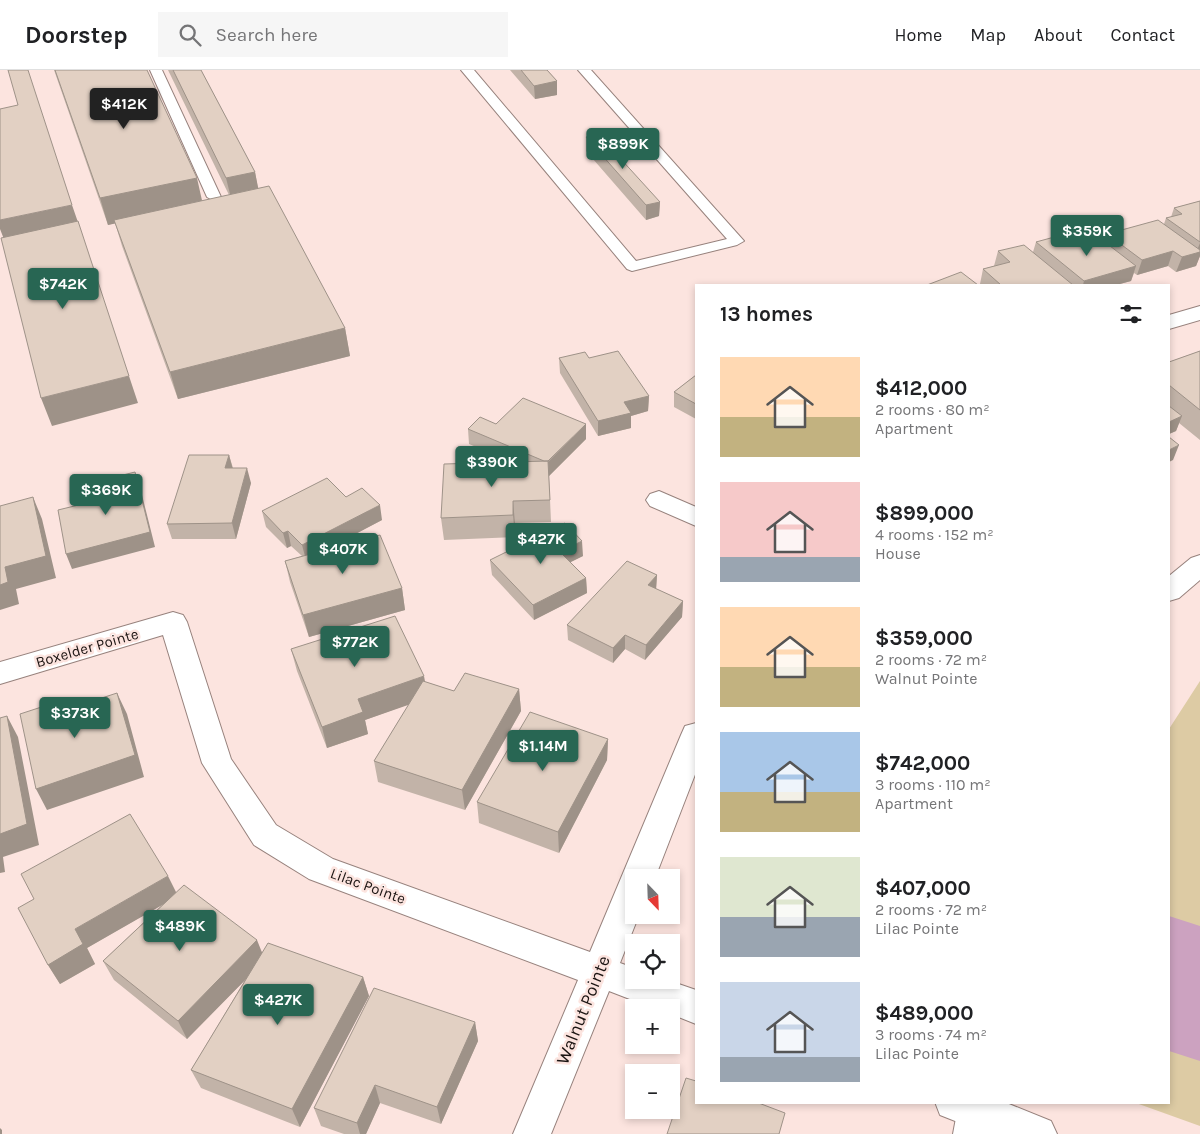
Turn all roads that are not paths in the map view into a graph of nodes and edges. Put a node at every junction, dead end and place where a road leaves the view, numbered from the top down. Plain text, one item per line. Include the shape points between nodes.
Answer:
1 (156, 70) edge
2 (467, 70) edge
3 (584, 70) edge
4 (214, 197) edge
5 (1200, 313) edge
6 (1170, 322) edge
7 (659, 500) dead end
8 (695, 517) edge
9 (1200, 565) edge
10 (1170, 590) edge
11 (173, 622) joint
12 (0, 673) edge
13 (695, 737) edge
14 (642, 869) edge
15 (625, 909) edge
16 (599, 971) junction
17 (695, 1007) edge
18 (970, 1113) edge
19 (532, 1134) edge
20 (1038, 1134) edge

1 - 4 lane
2 - 3 lane via 632,266 737,242
5 - 6 street
7 - 8 street
9 - 10 street
11 - 12 street, Boxelder Pointe
11 - 16 street, Lilac Pointe via 217,763 265,836 321,869
13 - 14 street
15 - 16 street, Walnut Pointe
16 - 17 street, Lilac Pointe
16 - 19 street, Walnut Pointe
18 - 20 street

